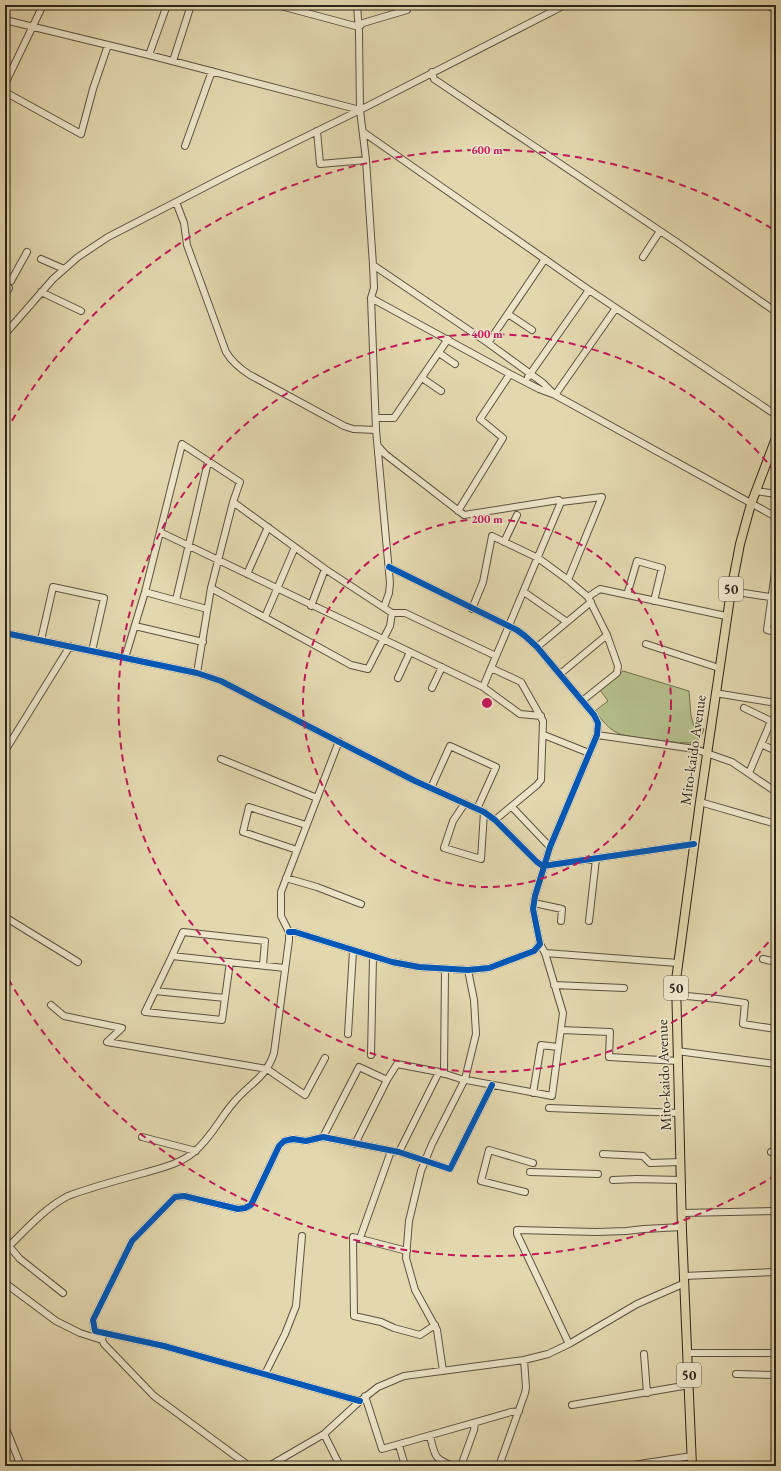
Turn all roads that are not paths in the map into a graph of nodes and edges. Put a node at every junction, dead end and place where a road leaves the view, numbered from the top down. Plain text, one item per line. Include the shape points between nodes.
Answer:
1 (43, 5) edge
2 (167, 5) edge
3 (191, 5) edge
4 (277, 5) edge
5 (357, 5) edge
6 (406, 5) edge
7 (565, 5) edge
8 (768, 5) edge
9 (776, 11) edge
10 (5, 20) edge
11 (33, 26) junction
12 (359, 27) junction
13 (108, 44) junction
14 (149, 55) junction
15 (173, 61) junction
16 (212, 71) junction
17 (432, 72) junction
18 (5, 84) edge
19 (5, 92) edge
20 (360, 110) junction
21 (317, 131) junction
22 (363, 132) junction
23 (185, 146) dead end
24 (366, 160) junction
25 (176, 202) junction
26 (660, 231) junction
27 (27, 252) dead end
28 (643, 257) dead end
29 (41, 258) dead end
30 (545, 259) junction
31 (373, 265) junction
32 (64, 269) junction
33 (5, 277) edge
34 (9, 288) dead end
35 (589, 290) junction
36 (41, 292) junction
37 (5, 295) edge
38 (371, 298) junction
39 (616, 308) junction
40 (81, 311) dead end
41 (776, 312) edge
42 (508, 314) junction
43 (7, 327) edge
44 (532, 330) dead end
45 (5, 334) edge
46 (448, 339) junction
47 (488, 343) junction
48 (439, 353) junction
49 (455, 364) dead end
50 (510, 374) junction
51 (530, 374) junction
52 (422, 378) junction
53 (525, 381) junction
54 (441, 391) dead end
55 (555, 395) junction
56 (776, 415) edge
57 (376, 418) junction
58 (376, 430) junction
59 (776, 438) edge
60 (378, 446) junction
61 (776, 455) edge
62 (208, 462) junction
63 (763, 475) junction
64 (756, 491) junction
65 (776, 494) edge
66 (233, 502) junction
67 (561, 502) junction
68 (751, 504) junction
69 (458, 511) junction
70 (517, 515) dead end
71 (776, 517) edge
72 (268, 527) junction
73 (160, 532) junction
74 (504, 542) junction
75 (188, 546) junction
76 (295, 547) junction
77 (538, 558) junction
78 (218, 560) junction
79 (776, 565) edge
80 (389, 567) junction
81 (325, 568) junction
82 (247, 574) junction
83 (568, 580) junction
84 (211, 588) junction
85 (278, 590) junction
86 (730, 591) junction
87 (145, 592) junction
88 (524, 592) junction
89 (627, 595) junction
90 (773, 598) edge
91 (176, 600) junction
92 (590, 600) junction
93 (654, 601) junction
94 (311, 606) junction
95 (384, 607) junction
96 (472, 608) junction
97 (207, 609) junction
98 (392, 613) junction
99 (726, 616) junction
100 (265, 617) junction
101 (567, 622) junction
102 (135, 626) junction
103 (509, 626) junction
104 (776, 632) edge
105 (5, 633) edge
106 (607, 635) junction
107 (383, 639) junction
108 (41, 640) junction
109 (203, 642) junction
110 (646, 644) dead end
111 (70, 646) junction
112 (537, 647) junction
113 (92, 651) junction
114 (410, 652) junction
115 (496, 656) junction
116 (125, 658) junction
117 (442, 667) junction
118 (491, 668) junction
119 (719, 668) junction
120 (197, 674) junction
121 (560, 674) junction
122 (398, 678) dead end
123 (483, 687) junction
124 (432, 688) dead end
125 (716, 693) junction
126 (582, 701) junction
127 (776, 703) edge
128 (744, 708) dead end
129 (541, 716) junction
130 (774, 722) edge
131 (544, 735) junction
132 (597, 735) junction
133 (338, 741) junction
134 (761, 744) junction
135 (5, 751) edge
136 (776, 751) edge
137 (589, 753) junction
138 (707, 754) junction
139 (221, 758) dead end
140 (749, 773) junction
141 (431, 788) junction
142 (776, 792) edge
143 (317, 798) junction
144 (700, 802) junction
145 (465, 803) junction
146 (512, 807) junction
147 (477, 809) junction
148 (484, 812) junction
149 (495, 820) junction
150 (776, 824) edge
151 (306, 825) junction
152 (694, 844) junction
153 (550, 847) junction
154 (297, 850) junction
155 (596, 859) junction
156 (543, 866) junction
157 (286, 878) junction
158 (534, 903) junction
159 (361, 904) dead end
160 (5, 917) edge
161 (561, 921) dead end
162 (589, 921) dead end
163 (289, 932) junction
164 (540, 944) junction
165 (353, 951) junction
166 (545, 953) junction
167 (172, 956) junction
168 (373, 957) junction
169 (763, 959) dead end
170 (78, 962) dead end
171 (230, 962) junction
172 (776, 962) edge
173 (678, 963) junction
174 (263, 965) junction
175 (285, 968) junction
176 (445, 969) junction
177 (468, 970) junction
178 (554, 985) junction
179 (624, 988) dead end
180 (155, 990) junction
181 (676, 995) junction
182 (225, 998) junction
183 (51, 1005) dead end
184 (776, 1029) edge
185 (561, 1030) junction
186 (348, 1034) dead end
187 (558, 1047) junction
188 (677, 1051) junction
189 (371, 1055) dead end
190 (325, 1058) dead end
191 (678, 1061) junction
192 (776, 1064) edge
193 (267, 1069) junction
194 (441, 1073) junction
195 (465, 1079) junction
196 (387, 1080) junction
197 (492, 1085) junction
198 (533, 1093) junction
199 (549, 1108) dead end
200 (680, 1113) junction
201 (142, 1137) dead end
202 (323, 1138) junction
203 (355, 1144) junction
204 (196, 1151) junction
205 (391, 1151) junction
206 (399, 1152) junction
207 (604, 1154) dead end
208 (425, 1160) junction
209 (681, 1162) junction
210 (533, 1163) dead end
211 (530, 1172) dead end
212 (598, 1174) dead end
213 (613, 1180) dead end
214 (681, 1180) junction
215 (525, 1192) dead end
216 (776, 1211) edge
217 (682, 1213) junction
218 (682, 1227) junction
219 (302, 1236) dead end
220 (360, 1238) junction
221 (7, 1248) edge
222 (407, 1251) junction
223 (776, 1272) edge
224 (684, 1279) junction
225 (5, 1283) edge
226 (63, 1293) dead end
227 (435, 1325) junction
228 (5, 1327) edge
229 (5, 1331) edge
230 (104, 1333) junction
231 (102, 1340) junction
232 (568, 1344) junction
233 (688, 1353) junction
234 (776, 1353) edge
235 (644, 1354) dead end
236 (524, 1360) junction
237 (443, 1371) junction
238 (266, 1374) junction
239 (736, 1374) dead end
240 (776, 1375) edge
241 (689, 1385) junction
242 (647, 1393) junction
243 (362, 1399) junction
244 (572, 1405) dead end
245 (519, 1412) junction
246 (475, 1423) junction
247 (5, 1426) edge
248 (324, 1434) junction
249 (430, 1436) junction
250 (399, 1445) junction
251 (692, 1456) junction
252 (21, 1466) edge
253 (249, 1466) edge
254 (269, 1466) edge
255 (340, 1466) edge
256 (404, 1466) edge
257 (454, 1466) edge
258 (461, 1466) edge
259 (499, 1466) edge
260 (626, 1466) edge
261 (692, 1466) edge

1 - 11 street
2 - 14 street
3 - 15 street
4 - 12 street
5 - 12 street
6 - 12 street via 407,10 363,23
7 - 17 street
8 - 9 street
10 - 11 street
11 - 13 street
11 - 18 street
12 - 20 street
13 - 14 street
13 - 19 street via 81,134
14 - 15 street
15 - 16 street
16 - 20 street
16 - 23 street
17 - 20 street
17 - 26 street via 434,78
20 - 21 street
20 - 22 street
21 - 24 street via 320,164
21 - 25 street
22 - 24 street
22 - 30 street
24 - 31 street
25 - 32 street via 108,236
25 - 58 street via 184,223 187,245 230,359 238,368 344,426
26 - 28 street
26 - 41 street
27 - 33 street via 11,281
29 - 32 street
30 - 35 street
30 - 42 street
31 - 38 street via 374,288
31 - 47 street
32 - 36 street
34 - 37 street
35 - 39 street
35 - 51 street
36 - 40 street
36 - 43 street
38 - 46 street
38 - 57 street
39 - 55 street
39 - 56 street
42 - 44 street
42 - 47 street
43 - 45 street
46 - 48 street
46 - 50 street
47 - 51 street
48 - 49 street
48 - 52 street
50 - 53 street
50 - 69 street via 480,419 503,438
51 - 53 street
51 - 55 street
52 - 54 street
52 - 57 street via 394,418
53 - 55 street
55 - 68 street
57 - 58 street
58 - 60 street
59 - 63 main road, Mito-kaido Avenue / 50
60 - 69 street
60 - 80 street
61 - 63 main road, Mito-kaido Avenue / 50
62 - 66 street via 240,482
62 - 73 street via 182,444
62 - 75 street
63 - 64 main road, Mito-kaido Avenue / 50
64 - 65 street
64 - 68 main road, Mito-kaido Avenue / 50
66 - 72 street
66 - 78 street
67 - 69 street via 559,500 464,516
67 - 77 street
67 - 83 street via 602,497
68 - 71 street
68 - 86 main road, Mito-kaido Avenue / 50
70 - 74 street
72 - 76 street
72 - 82 street
73 - 75 street
73 - 87 street
74 - 77 street
74 - 96 street via 492,536 483,582
75 - 78 street
75 - 91 street
76 - 81 street
76 - 85 street
77 - 83 street
77 - 88 street
78 - 82 street
78 - 84 street
79 - 90 street
80 - 95 street via 389,593
80 - 96 street
81 - 94 street
81 - 95 street
82 - 85 street
83 - 92 street
84 - 97 street
84 - 100 street
85 - 94 street
85 - 100 street
86 - 90 street
86 - 99 main road, Mito-kaido Avenue / 50
87 - 91 street
87 - 102 street
88 - 101 street
88 - 103 street
89 - 92 street via 600,589
89 - 93 street
89 - 93 street via 637,561 662,568
90 - 104 street via 767,630
91 - 97 street
92 - 101 street
92 - 106 street
93 - 99 street
94 - 107 street
95 - 98 street
96 - 103 street
97 - 109 street
98 - 107 street via 390,626
98 - 115 street via 405,614
99 - 119 main road, Mito-kaido Avenue / 50
100 - 107 street via 351,665 368,669
101 - 112 street
102 - 109 street
102 - 116 street
103 - 112 street
103 - 115 street
105 - 108 street
106 - 121 street
106 - 126 street via 618,666 617,673
107 - 114 street
108 - 111 street
108 - 113 street via 53,587 60,588 104,598
109 - 120 street
110 - 119 street
111 - 113 street
111 - 135 street
112 - 121 street
113 - 116 street
114 - 117 street
114 - 122 street
115 - 118 street
116 - 120 street
117 - 123 street
117 - 124 street
118 - 123 street
118 - 129 street via 522,682
119 - 125 main road, Mito-kaido Avenue / 50
120 - 133 street via 221,681
121 - 126 street
123 - 129 street via 520,714
125 - 127 street
125 - 138 main road, Mito-kaido Avenue / 50
126 - 132 street via 598,722
128 - 130 street
129 - 131 street
130 - 134 street
131 - 137 street
131 - 146 street via 541,780
132 - 137 street
132 - 138 street via 690,748
133 - 141 street
133 - 143 street
134 - 136 street
134 - 140 street
137 - 153 street
138 - 140 street via 727,760
138 - 144 main road, Mito-kaido Avenue / 50
139 - 143 street
140 - 142 street
141 - 145 street
141 - 147 street via 450,746 496,767
143 - 151 street
144 - 150 street
144 - 152 main road, Mito-kaido Avenue / 50
145 - 147 street
145 - 148 street via 453,821 444,848 480,859
146 - 149 street
146 - 153 street
147 - 148 street
148 - 149 street
149 - 156 street
151 - 154 street
151 - 154 street via 249,807 244,832
152 - 155 street
152 - 173 main road, Mito-kaido Avenue / 50
153 - 156 street
154 - 157 street
155 - 156 street
155 - 162 street
156 - 158 street
157 - 159 street
157 - 163 street via 281,892 280,909
158 - 161 street via 562,909
158 - 164 street
160 - 170 street
163 - 165 street
163 - 175 street
164 - 166 street
164 - 177 street via 534,951 489,968
165 - 168 street
165 - 186 street
166 - 173 street
166 - 178 street
167 - 171 street
167 - 174 street via 183,932 265,941
167 - 180 street
168 - 176 street via 407,965
168 - 189 street
169 - 172 street
171 - 174 street
171 - 182 street
173 - 181 main road, Mito-kaido Avenue / 50
174 - 175 street
175 - 193 street via 274,1053
176 - 177 street
176 - 194 street
177 - 195 street via 474,1000 476,1034
178 - 179 street
178 - 185 street via 563,1013
180 - 182 street
180 - 182 street via 145,1012 222,1020
181 - 184 street via 745,1004 743,1024
181 - 188 main road, Mito-kaido Avenue / 50
183 - 193 street via 64,1016 122,1028 107,1042
185 - 187 street
185 - 191 street via 610,1032 609,1057
187 - 198 street via 541,1045
187 - 198 street via 552,1096
188 - 191 main road, Mito-kaido Avenue / 50
188 - 192 street
190 - 193 street via 305,1095
191 - 200 main road, Mito-kaido Avenue / 50
193 - 204 street via 234,1102
194 - 195 street
194 - 196 street via 397,1064
194 - 206 street
195 - 197 street
195 - 208 street
196 - 202 street via 359,1067
196 - 203 street
197 - 198 street
197 - 208 street via 450,1169
199 - 200 street
200 - 209 main road, Mito-kaido Avenue / 50
201 - 204 street
202 - 203 street
202 - 230 street via 284,1141 279,1146 251,1205 245,1208 238,1209 184,1196 175,1197 132,1241 93,1320 95,1331
203 - 205 street
204 - 221 street via 170,1165 79,1192 58,1201
205 - 206 street
205 - 220 street
206 - 208 street
207 - 209 street via 643,1156 650,1163
208 - 222 street via 410,1221
209 - 214 main road, Mito-kaido Avenue / 50
210 - 215 street via 489,1150 481,1181
211 - 212 street
213 - 214 street
214 - 217 main road, Mito-kaido Avenue / 50
216 - 217 street
217 - 218 main road, Mito-kaido Avenue / 50
218 - 224 main road, Mito-kaido Avenue / 50
218 - 232 street via 596,1232 517,1230
219 - 238 street via 296,1306
220 - 222 street
220 - 227 street via 353,1237 354,1316 420,1335
221 - 226 street
222 - 227 street via 407,1264 415,1290
223 - 224 street
224 - 232 street
224 - 233 main road, Mito-kaido Avenue / 50
225 - 231 street via 56,1321
227 - 237 street
228 - 229 street
230 - 231 street
230 - 238 street via 164,1346
231 - 253 street via 154,1396
232 - 236 street via 548,1354
233 - 234 street
233 - 241 main road, Mito-kaido Avenue / 50
235 - 242 street
236 - 237 street
236 - 245 street via 526,1387
237 - 243 street via 394,1379 378,1386
238 - 243 street
239 - 240 street
241 - 242 street
241 - 251 main road, Mito-kaido Avenue / 50
242 - 244 street
243 - 248 street
243 - 250 street via 382,1449
245 - 246 street
245 - 259 street
246 - 249 street
246 - 258 street
247 - 252 street
248 - 254 street
248 - 255 street
249 - 250 street
249 - 257 street via 435,1456
250 - 256 street
251 - 260 street
251 - 261 main road, Mito-kaido Avenue / 50

